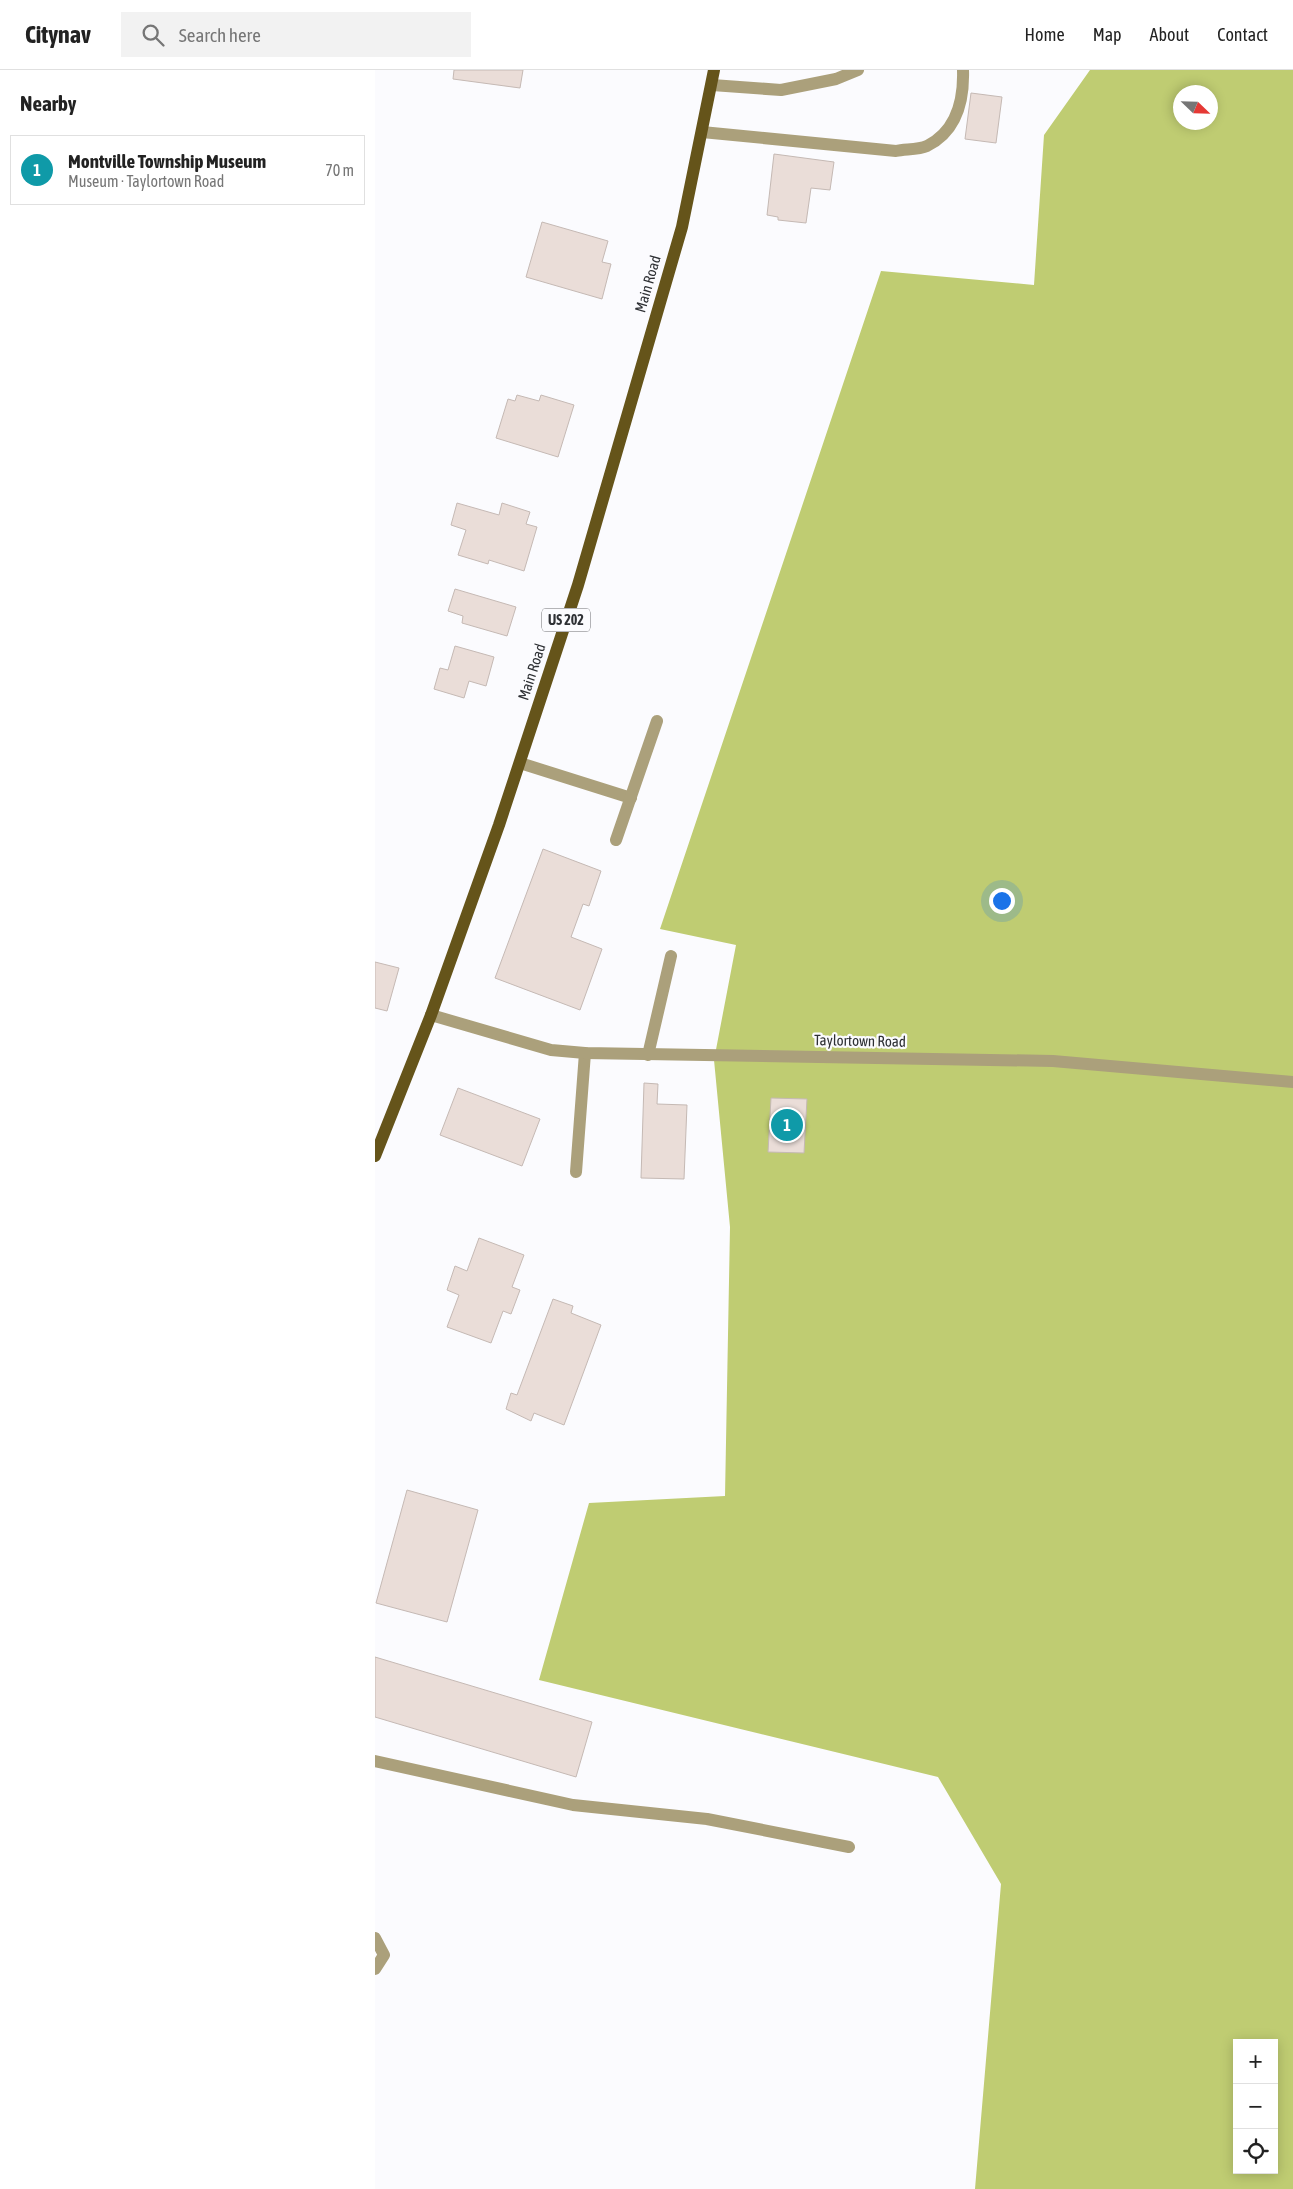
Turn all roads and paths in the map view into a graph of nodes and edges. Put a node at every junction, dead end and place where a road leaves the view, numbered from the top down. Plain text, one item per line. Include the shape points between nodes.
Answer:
1 (714, 70) edge
2 (858, 70) edge
3 (963, 70) edge
4 (712, 85) junction
5 (702, 132) junction
6 (657, 721) dead end
7 (520, 763) junction
8 (631, 798) junction
9 (616, 840) dead end
10 (671, 956) dead end
11 (431, 1015) junction
12 (585, 1053) junction
13 (648, 1055) junction
14 (1293, 1082) edge
15 (375, 1156) edge
16 (576, 1172) dead end
17 (375, 1761) edge
18 (849, 1847) dead end
19 (375, 1938) edge
20 (375, 1969) edge

1 - 4 main road, Main Road / US 202
2 - 4 street via 836,79 781,90
3 - 5 street via 963,94 949,130 926,146 896,151
4 - 5 main road, Main Road / US 202
5 - 7 main road, Main Road / US 202 via 682,227 578,585
6 - 8 street
7 - 8 street
7 - 11 main road, Main Road / US 202
8 - 9 street
10 - 13 street
11 - 12 street, Taylortown Road via 551,1050
11 - 15 main road, Main Road / US 202
12 - 13 street, Taylortown Road
12 - 16 street
13 - 14 street, Taylortown Road via 1053,1061
17 - 18 street via 573,1805 707,1819
19 - 20 street via 384,1955

